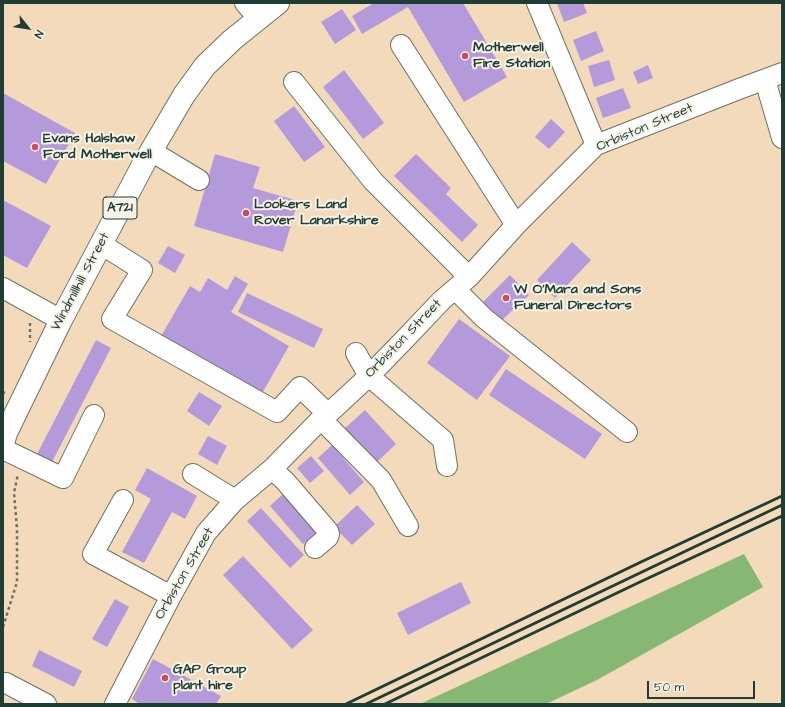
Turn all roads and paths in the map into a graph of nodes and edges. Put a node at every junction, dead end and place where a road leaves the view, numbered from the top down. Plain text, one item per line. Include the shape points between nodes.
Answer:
1 (278, 3) edge
2 (537, 3) edge
3 (252, 11) edge
4 (401, 45) dead end
5 (774, 77) edge
6 (294, 82) dead end
7 (782, 138) edge
8 (596, 145) junction
9 (151, 151) junction
10 (199, 180) dead end
11 (516, 225) junction
12 (101, 244) junction
13 (462, 283) junction
14 (3, 288) edge
15 (61, 320) junction
16 (356, 353) dead end
17 (369, 376) junction
18 (94, 415) dead end
19 (325, 416) junction
20 (627, 432) dead end
21 (3, 443) edge
22 (3, 449) edge
23 (21, 458) junction
24 (447, 466) dead end
25 (272, 469) junction
26 (193, 474) dead end
27 (123, 500) dead end
28 (235, 500) junction
29 (408, 526) dead end
30 (315, 548) dead end
31 (171, 596) junction
32 (3, 610) edge
33 (8, 612) junction
34 (3, 627) edge
35 (6, 683) dead end
36 (36, 702) edge
37 (115, 704) edge

1 - 3 main road, Windmillhill Street / A721
2 - 8 street
3 - 9 main road, Windmillhill Street / A721 via 232,40 205,66 184,95
4 - 11 street
5 - 7 street
5 - 8 street, Orbiston Street
6 - 13 street via 373,181
8 - 11 street, Orbiston Street
9 - 10 street
9 - 12 main road, Windmillhill Street / A721
11 - 13 street, Orbiston Street
12 - 15 main road, Windmillhill Street / A721
12 - 19 street via 142,270 112,319 277,412 300,386
13 - 17 street, Orbiston Street via 442,300
13 - 20 street via 484,318
14 - 15 street
15 - 21 main road, Windmillhill Street / A721
16 - 17 street
17 - 19 street, Orbiston Street
17 - 24 street via 443,440
18 - 23 street via 63,478
19 - 25 street, Orbiston Street
19 - 29 street via 381,480
22 - 23 street
23 - 33 path via 14,493 17,582
25 - 28 street, Orbiston Street
25 - 30 street via 328,531 328,537
26 - 28 street
27 - 31 street via 93,554
28 - 31 street, Orbiston Street via 206,533
31 - 37 street, Orbiston Street
32 - 33 path
33 - 34 path
35 - 36 street

